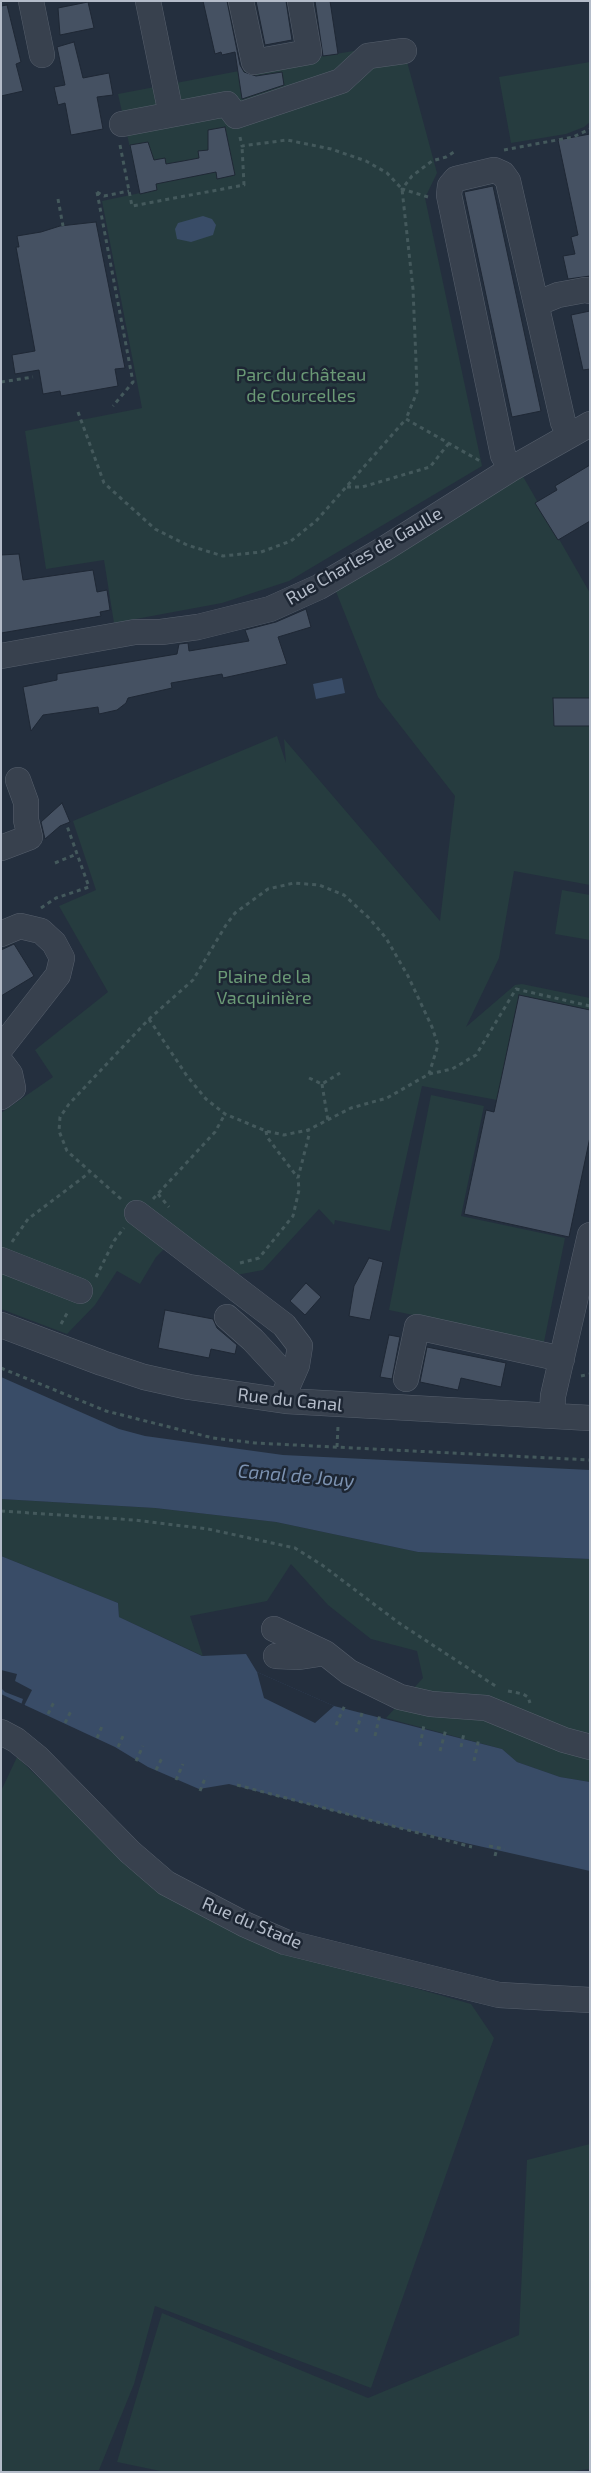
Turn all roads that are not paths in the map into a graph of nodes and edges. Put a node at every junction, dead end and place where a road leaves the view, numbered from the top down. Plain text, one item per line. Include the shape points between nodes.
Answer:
1 (31, 1) edge
2 (148, 1) edge
3 (241, 1) edge
4 (300, 1) edge
5 (404, 51) dead end
6 (42, 56) dead end
7 (171, 114) junction
8 (120, 131) road end
9 (590, 292) edge
10 (536, 304) junction
11 (580, 430) edge
12 (511, 469) junction
13 (1, 656) edge
14 (18, 780) dead end
15 (1, 848) edge
16 (1, 934) edge
17 (1, 1048) edge
18 (1, 1062) edge
19 (1, 1097) edge
20 (137, 1213) road end
21 (590, 1235) edge
22 (3, 1260) edge
23 (80, 1291) dead end
24 (227, 1317) dead end
25 (1, 1325) edge
26 (562, 1358) junction
27 (406, 1379) dead end
28 (288, 1390) junction
29 (552, 1416) junction
30 (590, 1418) edge
31 (274, 1629) dead end
32 (325, 1653) junction
33 (276, 1656) dead end
34 (1, 1732) edge
35 (590, 1748) edge
36 (590, 2000) edge

1 - 6 street
2 - 7 street
3 - 4 street via 254,62 309,52
5 - 7 street via 368,56 341,81 236,116 227,104
7 - 8 street
9 - 10 street via 558,295
10 - 11 street via 562,422
10 - 12 street via 508,181 494,170 456,179 450,186 449,195 503,456
11 - 12 street, Rue Charles de Gaulle
12 - 13 street, Rue Charles de Gaulle via 376,554 318,587 270,609 198,627 135,632
14 - 15 street via 26,802 30,837
16 - 17 street via 20,926 32,927 42,931 54,943 62,958 58,975
18 - 19 street via 10,1074 12,1088
20 - 28 street via 284,1325 300,1346
21 - 26 street
22 - 23 street
24 - 28 street via 253,1340
25 - 28 street, Rue du Canal via 144,1377 189,1387
26 - 27 street via 417,1327
26 - 29 street
28 - 29 street, Rue du Canal
29 - 30 street, Rue du Canal
31 - 32 street
32 - 33 street
32 - 35 street via 349,1672 400,1697 431,1704 486,1708
34 - 36 street, Rue du Stade via 38,1758 130,1852 166,1883 244,1924 285,1942 499,1995

